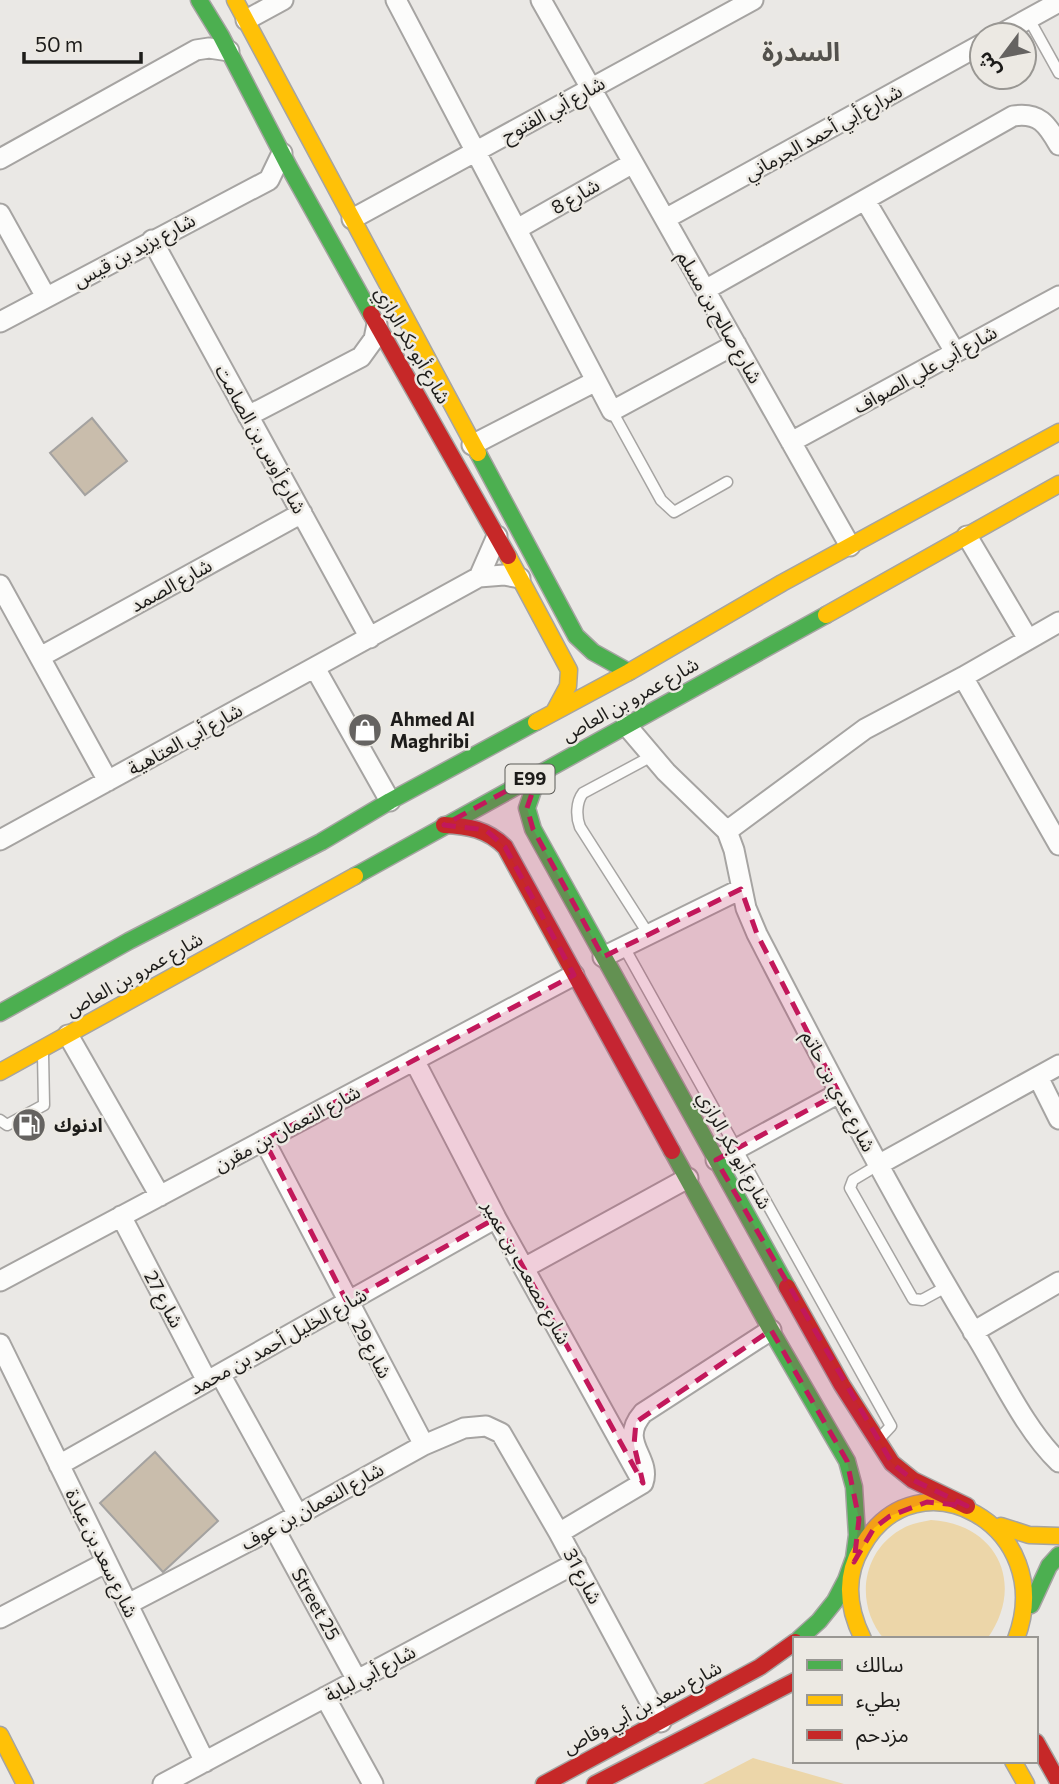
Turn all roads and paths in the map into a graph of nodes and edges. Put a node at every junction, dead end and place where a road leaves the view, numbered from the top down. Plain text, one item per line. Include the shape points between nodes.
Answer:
1 (198, 0) edge
2 (235, 0) edge
3 (283, 0) edge
4 (396, 0) edge
5 (541, 0) edge
6 (753, 0) edge
7 (1059, 2) edge
8 (727, 6) edge
9 (209, 18) junction
10 (1029, 19) junction
11 (246, 20) junction
12 (1025, 21) edge
13 (196, 50) junction
14 (229, 51) junction
15 (968, 52) edge
16 (1059, 73) edge
17 (591, 89) junction
18 (1059, 145) edge
19 (476, 151) junction
20 (282, 153) junction
21 (0, 159) edge
22 (633, 163) junction
23 (269, 180) junction
24 (299, 185) junction
25 (865, 200) junction
26 (0, 214) edge
27 (352, 219) junction
28 (665, 219) junction
29 (516, 229) junction
30 (152, 240) junction
31 (705, 290) junction
32 (1059, 296) edge
33 (46, 297) junction
34 (0, 322) edge
35 (377, 324) junction
36 (736, 344) junction
37 (955, 352) junction
38 (361, 357) junction
39 (396, 358) junction
40 (596, 381) junction
41 (612, 411) junction
42 (248, 416) junction
43 (1059, 432) edge
44 (791, 442) junction
45 (472, 445) junction
46 (727, 482) dead end
47 (1059, 484) edge
48 (302, 513) junction
49 (497, 536) junction
50 (967, 536) junction
51 (850, 546) junction
52 (479, 577) junction
53 (520, 578) junction
54 (782, 583) junction
55 (0, 584) edge
56 (1059, 622) edge
57 (791, 635) junction
58 (370, 638) junction
59 (1028, 639) junction
60 (40, 657) junction
61 (315, 668) junction
62 (629, 672) junction
63 (963, 677) junction
64 (554, 712) junction
65 (626, 725) junction
66 (652, 756) junction
67 (540, 773) junction
68 (108, 781) junction
69 (390, 801) junction
70 (444, 825) junction
71 (727, 831) junction
72 (0, 840) edge
73 (321, 842) junction
74 (1059, 845) edge
75 (281, 881) dead end
76 (741, 889) junction
77 (286, 898) dead end
78 (317, 898) junction
79 (649, 935) junction
80 (624, 947) junction
81 (603, 957) junction
82 (574, 975) junction
83 (0, 1013) edge
84 (68, 1034) junction
85 (43, 1048) junction
86 (414, 1060) junction
87 (1059, 1065) edge
88 (0, 1072) edge
89 (1038, 1077) junction
90 (839, 1093) junction
91 (1059, 1119) edge
92 (0, 1120) edge
93 (264, 1140) junction
94 (736, 1148) junction
95 (716, 1160) junction
96 (878, 1165) junction
97 (688, 1178) junction
98 (160, 1196) junction
99 (121, 1216) junction
100 (496, 1218) junction
101 (524, 1268) junction
102 (0, 1281) edge
103 (1059, 1282) edge
104 (946, 1286) junction
105 (347, 1302) junction
106 (771, 1330) junction
107 (973, 1332) junction
108 (0, 1344) edge
109 (214, 1377) junction
110 (500, 1433) joint
111 (877, 1441) junction
112 (424, 1445) junction
113 (1059, 1462) edge
114 (59, 1465) junction
115 (643, 1483) junction
116 (967, 1506) junction
117 (298, 1515) junction
118 (1002, 1526) junction
119 (274, 1528) junction
120 (559, 1533) junction
121 (1059, 1536) edge
122 (1059, 1555) edge
123 (107, 1562) junction
124 (854, 1562) junction
125 (576, 1563) junction
126 (128, 1604) junction
127 (0, 1618) edge
128 (1020, 1632) edge
129 (801, 1637) edge
130 (862, 1637) edge
131 (793, 1643) edge
132 (357, 1680) junction
133 (793, 1682) edge
134 (326, 1697) junction
135 (661, 1722) junction
136 (0, 1735) edge
137 (1038, 1746) edge
138 (205, 1762) junction
139 (1014, 1763) edge
140 (1025, 1783) edge
141 (1059, 1783) edge
142 (25, 1784) edge
143 (163, 1784) edge
144 (373, 1784) edge
145 (544, 1784) edge
146 (595, 1784) edge

1 - 9 street, شارع أبو بكر الرازي
2 - 11 street, شارع أبو بكر الرازي
3 - 11 street
4 - 19 street
5 - 17 street, شارع صالح بن مسلم
6 - 8 street, شارع أبي الفتوح
7 - 10 street
8 - 17 street, شارع أبي الفتوح
9 - 13 street
9 - 14 street, شارع أبو بكر الرازي
10 - 12 street
10 - 16 lane
11 - 27 street, شارع أبو بكر الرازي
13 - 14 street
13 - 21 street
14 - 20 street, شارع أبو بكر الرازي
15 - 28 street, شرارع أبي أحمد الجرماني
17 - 19 street, شارع أبي الفتوح
17 - 22 street, شارع صالح بن مسلم
18 - 25 street via 1049,127 1038,119 1027,114 1013,116
19 - 27 street, شارع أبي الفتوح
19 - 29 street
20 - 23 street
20 - 24 street, شارع أبو بكر الرازي
22 - 28 street, شارع صالح بن مسلم
22 - 29 street, شارع 8
23 - 24 street
23 - 30 street, شارع يزيد بن قيس
24 - 35 street, شارع أبو بكر الرازي
25 - 31 street
25 - 37 street
26 - 33 street
27 - 45 street, شارع أبو بكر الرازي
28 - 31 street, شارع صالح بن مسلم
29 - 40 street
30 - 33 street, شارع يزيد بن قيس
30 - 42 street, شارع أوس بن الصامت
31 - 36 street, شارع صالح بن مسلم
32 - 37 street, شارع أبي علي الصواف
33 - 34 street, شارع يزيد بن قيس
35 - 38 street via 374,339
35 - 39 street, شارع أبو بكر الرازي
36 - 41 street
36 - 44 street, شارع صالح بن مسلم
37 - 44 street, شارع أبي علي الصواف
38 - 39 street
38 - 42 street
39 - 49 street, شارع أبو بكر الرازي
40 - 41 street
40 - 45 street
41 - 46 lane via 667,508 674,512
42 - 48 street, شارع أوس بن الصامت
43 - 51 street, شارع عمرو بن العاص / E99
44 - 51 street, شارع صالح بن مسلم
45 - 62 street, شارع أبو بكر الرازي via 576,636 584,647
47 - 50 street, شارع عمرو بن العاص / E99
48 - 58 street, شارع أوس بن الصامت
48 - 60 street, شارع الصمد
49 - 52 street
49 - 53 street, شارع أبو بكر الرازي
50 - 57 street, شارع عمرو بن العاص / E99
50 - 59 street
51 - 54 street, شارع عمرو بن العاص / E99
52 - 53 street
52 - 58 street, شارع أبي العتاهية
53 - 64 street, شارع أبو بكر الرازي via 569,670 568,686
54 - 57 street via 809,596 812,610
54 - 62 street, شارع عمرو بن العاص / E99
55 - 60 street
56 - 59 street
57 - 65 street, شارع عمرو بن العاص / E99
58 - 61 street, شارع أبي العتاهية
59 - 63 street
60 - 68 street
61 - 68 street, شارع أبي العتاهية
61 - 69 street
62 - 64 street, شارع عمرو بن العاص / E99
63 - 71 street via 865,729
63 - 74 street
64 - 69 street, شارع عمرو بن العاص / E99
65 - 66 street, شارع عدي بن حاتم
65 - 67 street, شارع عمرو بن العاص / E99
66 - 71 street, شارع عدي بن حاتم
66 - 79 lane via 583,793 577,817
67 - 70 street, شارع عمرو بن العاص / E99
67 - 81 street, شارع أبو بكر الرازي via 527,808 533,830
68 - 72 street, شارع أبي العتاهية
69 - 73 street, شارع عمرو بن العاص / E99
70 - 78 street, شارع عمرو بن العاص / E99
70 - 82 street via 486,830 505,847
71 - 76 street, شارع عدي بن حاتم
73 - 75 street
73 - 83 street, شارع عمرو بن العاص / E99
76 - 79 street
76 - 90 street, شارع عدي بن حاتم via 757,934
77 - 78 street via 293,903
78 - 84 street, شارع عمرو بن العاص / E99
79 - 80 street
80 - 81 street
80 - 94 lane
81 - 95 street, شارع أبو بكر الرازي
82 - 86 street, شارع النعمان بن مقرن
82 - 97 street
84 - 85 street, شارع عمرو بن العاص / E99
84 - 98 street
85 - 88 street, شارع عمرو بن العاص / E99
85 - 92 lane via 44,1105 7,1125
86 - 93 street, شارع النعمان بن مقرن
86 - 100 street, شارع مصعب بن عمير
87 - 89 street
89 - 91 street
89 - 96 street
90 - 94 street
90 - 96 street, شارع عدي بن حاتم
93 - 98 street, شارع النعمان بن مقرن
93 - 105 street, شارع 29
94 - 95 street
94 - 111 lane via 891,1426
95 - 111 street, شارع أبو بكر الرازي
96 - 104 street, شارع عدي بن حاتم
96 - 104 lane via 849,1185 863,1210 913,1298 922,1300
97 - 101 street
97 - 106 street
98 - 99 street, شارع النعمان بن مقرن
99 - 102 street, شارع النعمان بن مقرن
99 - 109 street, شارع 27
100 - 101 street, شارع مصعب بن عمير
100 - 105 street, شارع الخليل أحمد بن محمد
101 - 115 street, شارع مصعب بن عمير
103 - 107 street
104 - 107 street, شارع عدي بن حاتم
105 - 109 street, شارع الخليل أحمد بن محمد
105 - 112 street, شارع 29
106 - 115 street via 643,1413 632,1433
106 - 124 street via 847,1461 859,1519
107 - 113 street, شارع عدي بن حاتم via 1037,1436
108 - 114 street, شارع سعد بن عبادة
109 - 114 street, شارع الخليل أحمد بن محمد
109 - 117 street, شارع 27
110 - 112 street, شارع النعمان بن عوف via 486,1426 464,1428
110 - 120 street, شارع 31
111 - 116 street, شارع أبو بكر الرازي via 892,1463 913,1480
112 - 117 street, شارع النعمان بن عوف
114 - 123 street, شارع سعد بن عبادة
115 - 120 street
116 - 118 street, شارع أبو بكر الرازي
116 - 124 street via 927,1502 908,1507 874,1528
117 - 119 street, شارع النعمان بن عوف
118 - 121 street via 1029,1535
118 - 128 street via 1024,1560 1028,1579 1029,1599
119 - 126 street, شارع النعمان بن عوف
119 - 132 street, Street 25
120 - 125 street, شارع 31
122 - 128 street via 1049,1566
123 - 126 street, شارع سعد بن عبادة
123 - 127 street
124 - 129 street via 828,1610
124 - 130 street via 850,1602
125 - 132 street, شارع أبي لبابة
125 - 135 street, شارع 31
126 - 138 street, شارع سعد بن عبادة
131 - 135 street, شارع سعد بن أبي وقاص
132 - 134 street, شارع أبي لبابة
133 - 146 street
134 - 138 street, شارع أبي لبابة
134 - 144 street
135 - 145 street, شارع سعد بن أبي وقاص
136 - 142 street
137 - 141 street
138 - 143 street, شارع أبي لبابة
139 - 140 street

